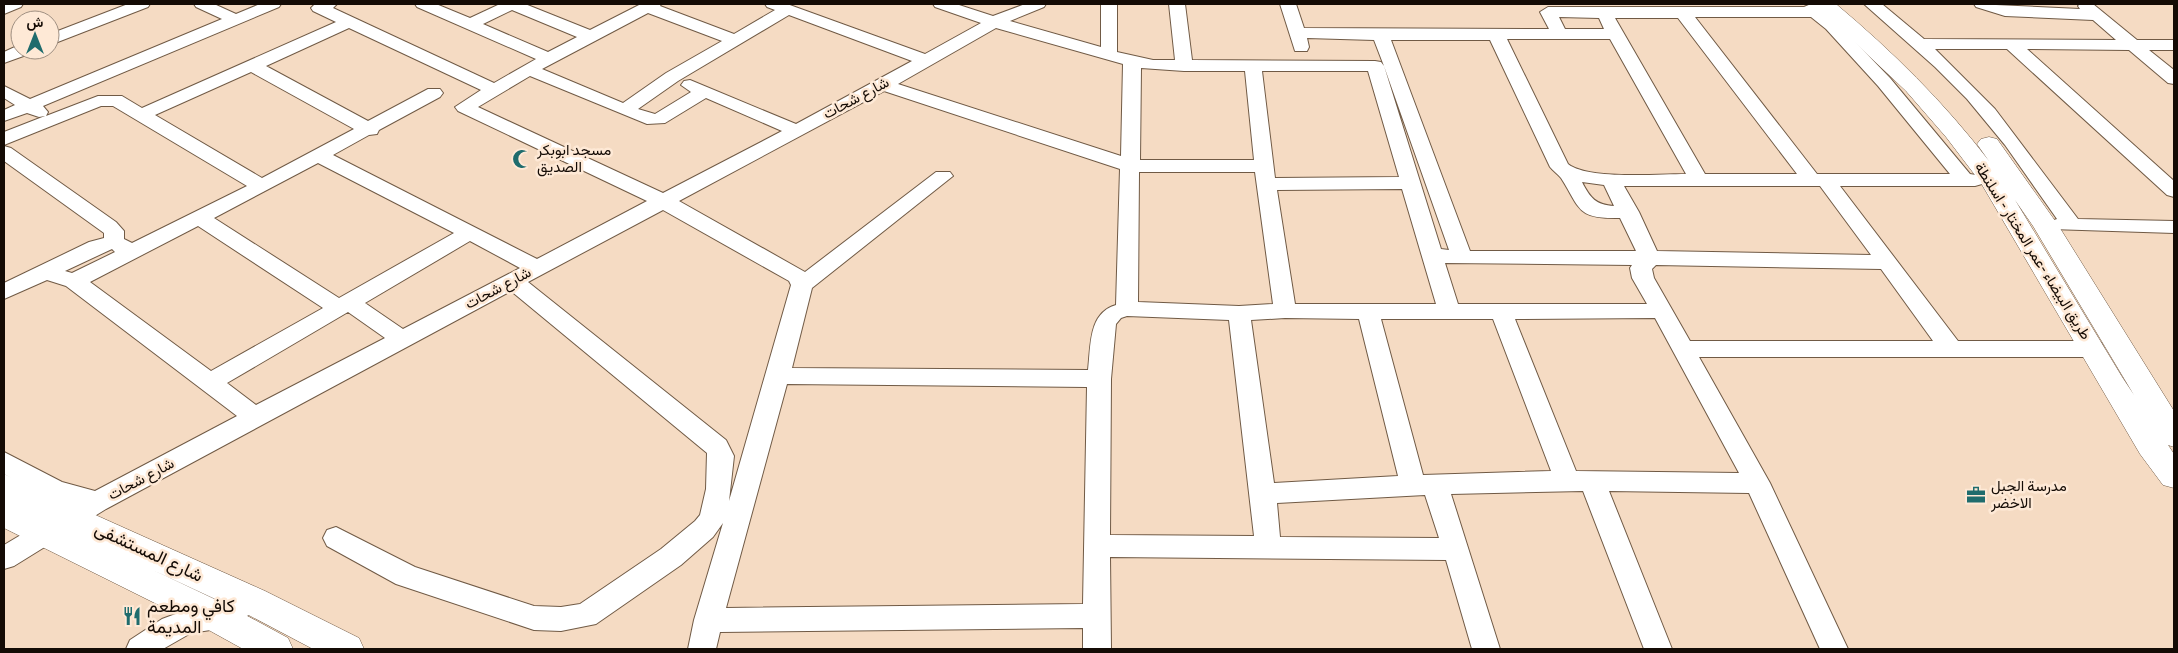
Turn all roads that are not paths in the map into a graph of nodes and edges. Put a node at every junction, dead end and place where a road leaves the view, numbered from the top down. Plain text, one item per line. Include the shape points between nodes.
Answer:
1 (15, 4) edge
2 (202, 4) edge
3 (273, 4) edge
4 (423, 4) edge
5 (512, 4) edge
6 (941, 4) edge
7 (1109, 4) edge
8 (1177, 4) edge
9 (1288, 4) edge
10 (1872, 4) edge
11 (1982, 4) edge
12 (2084, 4) edge
13 (133, 5) edge
14 (319, 5) edge
15 (651, 5) edge
16 (1034, 5) edge
17 (780, 6) edge
18 (1824, 7) edge
19 (4, 8) edge
20 (1546, 8) edge
21 (1709, 8) edge
22 (1682, 12) junction
23 (1605, 13) junction
24 (2098, 15) junction
25 (236, 20) junction
26 (350, 22) junction
27 (994, 22) junction
28 (470, 24) junction
29 (1298, 33) junction
30 (1615, 34) junction
31 (1381, 35) junction
32 (1496, 35) junction
33 (1560, 35) junction
34 (60, 36) edge
35 (590, 36) junction
36 (736, 40) junction
37 (1922, 44) junction
38 (2011, 44) junction
39 (2174, 44) edge
40 (2133, 45) junction
41 (1109, 54) junction
42 (549, 58) junction
43 (924, 60) junction
44 (1132, 61) junction
45 (1307, 65) junction
46 (253, 66) junction
47 (1184, 66) junction
48 (1253, 66) junction
49 (529, 70) junction
50 (467, 75) junction
51 (672, 77) junction
52 (2174, 79) edge
53 (883, 85) junction
54 (494, 90) junction
55 (4, 91) edge
56 (704, 92) junction
57 (434, 93) junction
58 (29, 106) junction
59 (464, 107) junction
60 (626, 109) junction
61 (142, 114) junction
62 (4, 116) edge
63 (53, 120) junction
64 (370, 130) junction
65 (795, 130) junction
66 (4, 139) edge
67 (4, 152) edge
68 (319, 156) junction
69 (1131, 166) junction
70 (1569, 174) junction
71 (1265, 175) junction
72 (943, 176) dead end
73 (1698, 178) junction
74 (1611, 180) junction
75 (1819, 180) junction
76 (1965, 180) junction
77 (1992, 181) junction
78 (1411, 183) junction
79 (262, 186) junction
80 (2174, 191) edge
81 (663, 201) junction
82 (2007, 207) junction
83 (1628, 212) junction
84 (2040, 217) junction
85 (200, 218) junction
86 (2072, 225) junction
87 (2174, 227) edge
88 (469, 232) junction
89 (122, 246) junction
90 (1432, 256) junction
91 (1462, 258) junction
92 (1650, 258) junction
93 (1887, 262) junction
94 (536, 267) junction
95 (46, 272) junction
96 (512, 280) junction
97 (74, 281) junction
98 (802, 285) junction
99 (4, 292) edge
100 (344, 305) junction
101 (1127, 309) junction
102 (1285, 311) junction
103 (1662, 311) junction
104 (1368, 312) junction
105 (1450, 312) junction
106 (1501, 312) junction
107 (1239, 313) junction
108 (402, 339) junction
109 (1683, 349) junction
110 (2093, 349) junction
111 (1952, 350) junction
112 (778, 376) junction
113 (1099, 379) junction
114 (208, 383) junction
115 (255, 417) junction
116 (2174, 436) edge
117 (4, 462) edge
118 (2174, 476) edge
119 (1580, 481) junction
120 (1756, 483) junction
121 (1424, 485) junction
122 (4, 486) edge
123 (1263, 494) junction
124 (85, 509) junction
125 (4, 513) edge
126 (44, 534) junction
127 (336, 538) dead end
128 (1096, 546) junction
129 (1268, 548) junction
130 (1456, 549) junction
131 (4, 558) edge
132 (252, 600) junction
133 (1096, 616) junction
134 (218, 617) junction
135 (708, 620) junction
136 (140, 649) edge
137 (275, 649) edge
138 (346, 649) edge
139 (702, 649) edge
140 (1097, 649) edge
141 (1486, 649) edge
142 (1658, 649) edge
143 (1834, 649) edge

1 - 19 street
2 - 25 street
3 - 25 street
4 - 28 street
5 - 28 street
5 - 35 street
6 - 27 street
7 - 41 street
8 - 47 street
9 - 29 street
10 - 37 street
11 - 24 street via 2005,12
12 - 24 street
13 - 34 street
14 - 26 street
15 - 35 street
15 - 36 street
16 - 27 street, شارع شحات
17 - 36 street
17 - 43 street
18 - 21 street
18 - 76 street
18 - 77 main road, طريق البيضاء -عمر المختار - اسلنطة via 1863,35 1902,74 1974,155
18 - 84 main road, طريق البيضاء -عمر المختار - اسلنطة via 1921,71 1967,119
20 - 23 street
20 - 33 street
21 - 22 street
22 - 23 street
22 - 75 street
23 - 30 street
24 - 40 street
25 - 58 street
26 - 46 street
26 - 50 street
27 - 41 street
27 - 43 street, شارع شحات
28 - 42 street
29 - 31 street
29 - 45 street
30 - 33 street
30 - 73 street
31 - 32 street
31 - 91 street
32 - 33 street
32 - 70 street via 1560,167
35 - 42 street
36 - 51 street
37 - 38 street
37 - 86 street via 2003,130
38 - 40 street
38 - 80 street
39 - 40 street
40 - 52 street
41 - 44 street
42 - 49 street
43 - 53 street, شارع شحات
44 - 47 street
44 - 69 street
45 - 48 street
45 - 78 street via 1374,66
46 - 61 street
46 - 64 street
47 - 48 street
48 - 71 street
49 - 54 street
49 - 60 street
50 - 54 street
50 - 57 street
51 - 56 street
51 - 60 street
53 - 65 street, شارع شحات
53 - 69 street
54 - 59 street
55 - 58 street
56 - 60 street via 659,119 647,119
56 - 65 street
57 - 59 street
57 - 64 street
58 - 62 street
58 - 63 street
59 - 81 street
61 - 63 street via 110,99
61 - 79 street
63 - 66 street
64 - 68 street
65 - 81 street, شارع شحات
67 - 89 street via 110,227
68 - 79 street
68 - 88 street
69 - 71 street
69 - 101 street
70 - 74 street
70 - 83 street via 1584,206 1593,210
71 - 78 street
71 - 102 street
72 - 98 street
73 - 74 street
73 - 75 street
74 - 83 street
75 - 76 street
75 - 93 street
76 - 77 street
77 - 82 main road, طريق البيضاء -عمر المختار - اسلنطة
78 - 90 street
79 - 85 street
81 - 94 street, شارع شحات
81 - 98 street via 791,272
82 - 84 main road
82 - 110 main road, طريق البيضاء -عمر المختار - اسلنطة
83 - 92 street
84 - 86 street
84 - 116 main road, طريق البيضاء -عمر المختار - اسلنطة
85 - 89 street
85 - 100 street
86 - 87 street
88 - 94 street
88 - 100 street
89 - 95 street via 96,247
89 - 97 street
90 - 91 street
90 - 105 street
91 - 92 street
92 - 93 street
92 - 103 street via 1641,268 1643,278
93 - 111 street
94 - 96 street, شارع شحات
95 - 97 street
95 - 99 street
96 - 108 street, شارع شحات
96 - 127 street via 718,446 721,456 719,489 712,518 671,557 586,615 561,619 534,618 406,576
97 - 114 street
98 - 112 street
100 - 108 street
100 - 114 street
101 - 107 street
101 - 113 street via 1113,313 1105,323
102 - 104 street
102 - 107 street
103 - 106 street
103 - 109 street
104 - 105 street
104 - 121 street
105 - 106 street
106 - 119 street
107 - 123 street
108 - 115 street, شارع شحات
109 - 111 street
109 - 120 street
110 - 111 street
110 - 118 main road, طريق البيضاء -عمر المختار - اسلنطة via 2151,446
112 - 113 street
112 - 135 street
113 - 128 street
114 - 115 street
115 - 124 street, شارع شحات
117 - 124 street
119 - 120 street
119 - 121 street
119 - 142 street
120 - 143 street
121 - 123 street
121 - 130 street
122 - 124 main road, شارع المستشفى
123 - 129 street
124 - 126 street, شارع شحات
124 - 132 main road, شارع المستشفى
125 - 126 main road, شارع المستشفى
126 - 131 street, شارع شحات
126 - 134 main road, شارع المستشفى
128 - 129 street
128 - 133 street
129 - 130 street
130 - 141 street
132 - 134 street
132 - 138 main road, شارع المستشفى
133 - 135 street
133 - 140 street
134 - 136 street via 189,621
134 - 137 main road, شارع المستشفى
135 - 139 street

